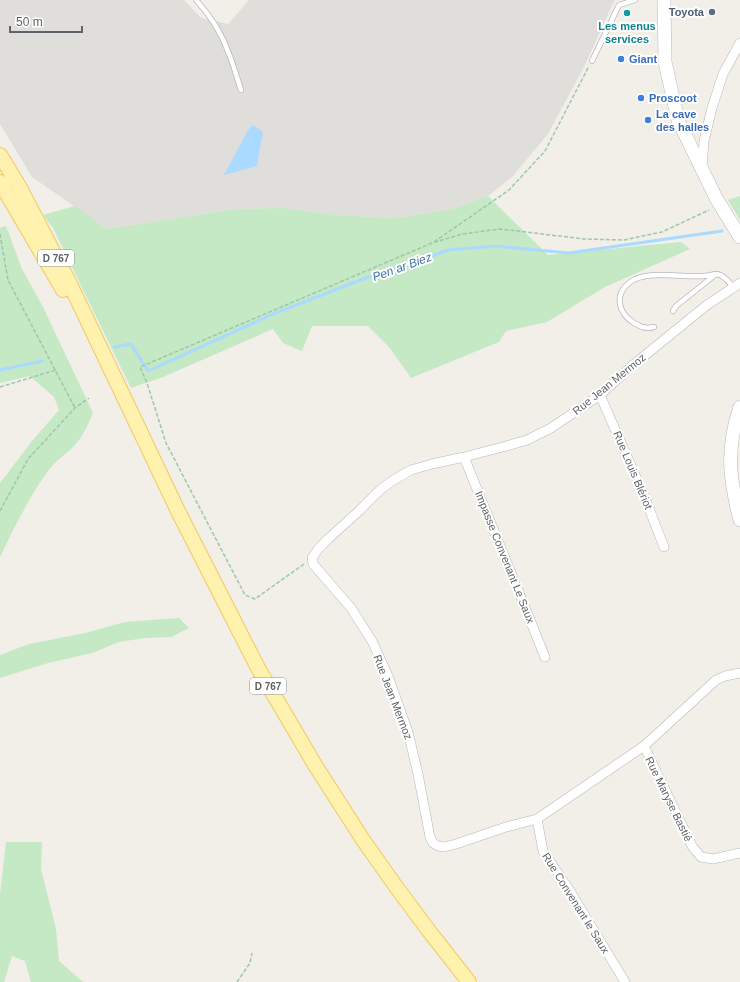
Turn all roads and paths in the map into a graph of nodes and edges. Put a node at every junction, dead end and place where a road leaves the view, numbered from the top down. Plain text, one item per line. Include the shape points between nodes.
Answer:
1 (196, 0) edge
2 (635, 0) edge
3 (664, 0) edge
4 (740, 43) edge
5 (592, 61) joint
6 (241, 90) dead end
7 (0, 155) edge
8 (702, 167) junction
9 (0, 182) edge
10 (711, 209) dead end
11 (0, 234) edge
12 (740, 237) edge
13 (432, 243) junction
14 (716, 274) junction
15 (737, 285) edge
16 (673, 311) dead end
17 (654, 327) dead end
18 (108, 364) junction
19 (56, 370) junction
20 (0, 387) edge
21 (600, 394) junction
22 (89, 398) dead end
23 (740, 407) edge
24 (75, 408) junction
25 (464, 457) junction
26 (0, 510) edge
27 (740, 520) edge
28 (664, 547) dead end
29 (312, 558) junction
30 (546, 657) dead end
31 (740, 673) edge
32 (644, 746) junction
33 (537, 820) junction
34 (740, 853) edge
35 (252, 953) dead end
36 (237, 982) edge
37 (469, 982) edge
38 (625, 982) edge

1 - 6 lane via 223,39
2 - 5 lane via 619,5
3 - 8 main road via 665,62 678,120
4 - 8 street via 723,74 712,108 704,141
5 - 13 path via 545,151 509,190
7 - 18 main road, D 767 via 66,277
8 - 12 main road
9 - 18 main road, D 767
10 - 13 path via 662,232 624,240 584,239 501,229 462,234
11 - 19 path via 8,280
13 - 29 path via 140,367 166,443 245,595 255,599
14 - 15 lane
14 - 16 lane
14 - 17 lane via 656,275 640,277 630,282 622,290 620,297 619,304 623,313 630,321 641,327
15 - 21 street, Rue Jean Mermoz via 707,305
18 - 37 main road, D 767 via 178,511 258,668 290,724 380,864
19 - 20 path
19 - 24 path
21 - 25 street, Rue Jean Mermoz via 551,428 527,440
21 - 28 street, Rue Louis Blériot
22 - 24 path
23 - 27 main road via 730,448 734,499
24 - 26 path via 28,459
25 - 29 street, Rue Jean Mermoz via 411,470 392,481 328,538
25 - 30 street, Impasse Convenant Le Saux
29 - 33 street, Rue Jean Mermoz via 313,564 351,608 372,641 388,676 408,732 433,843 444,847
31 - 32 street, Rue Jean Mermoz via 716,680
32 - 33 street, Rue Jean Mermoz
32 - 34 street, Rue Maryse Bastié via 692,846 702,857 712,859
33 - 38 street, Rue Convenant le Saux via 543,851
35 - 36 path via 250,963

